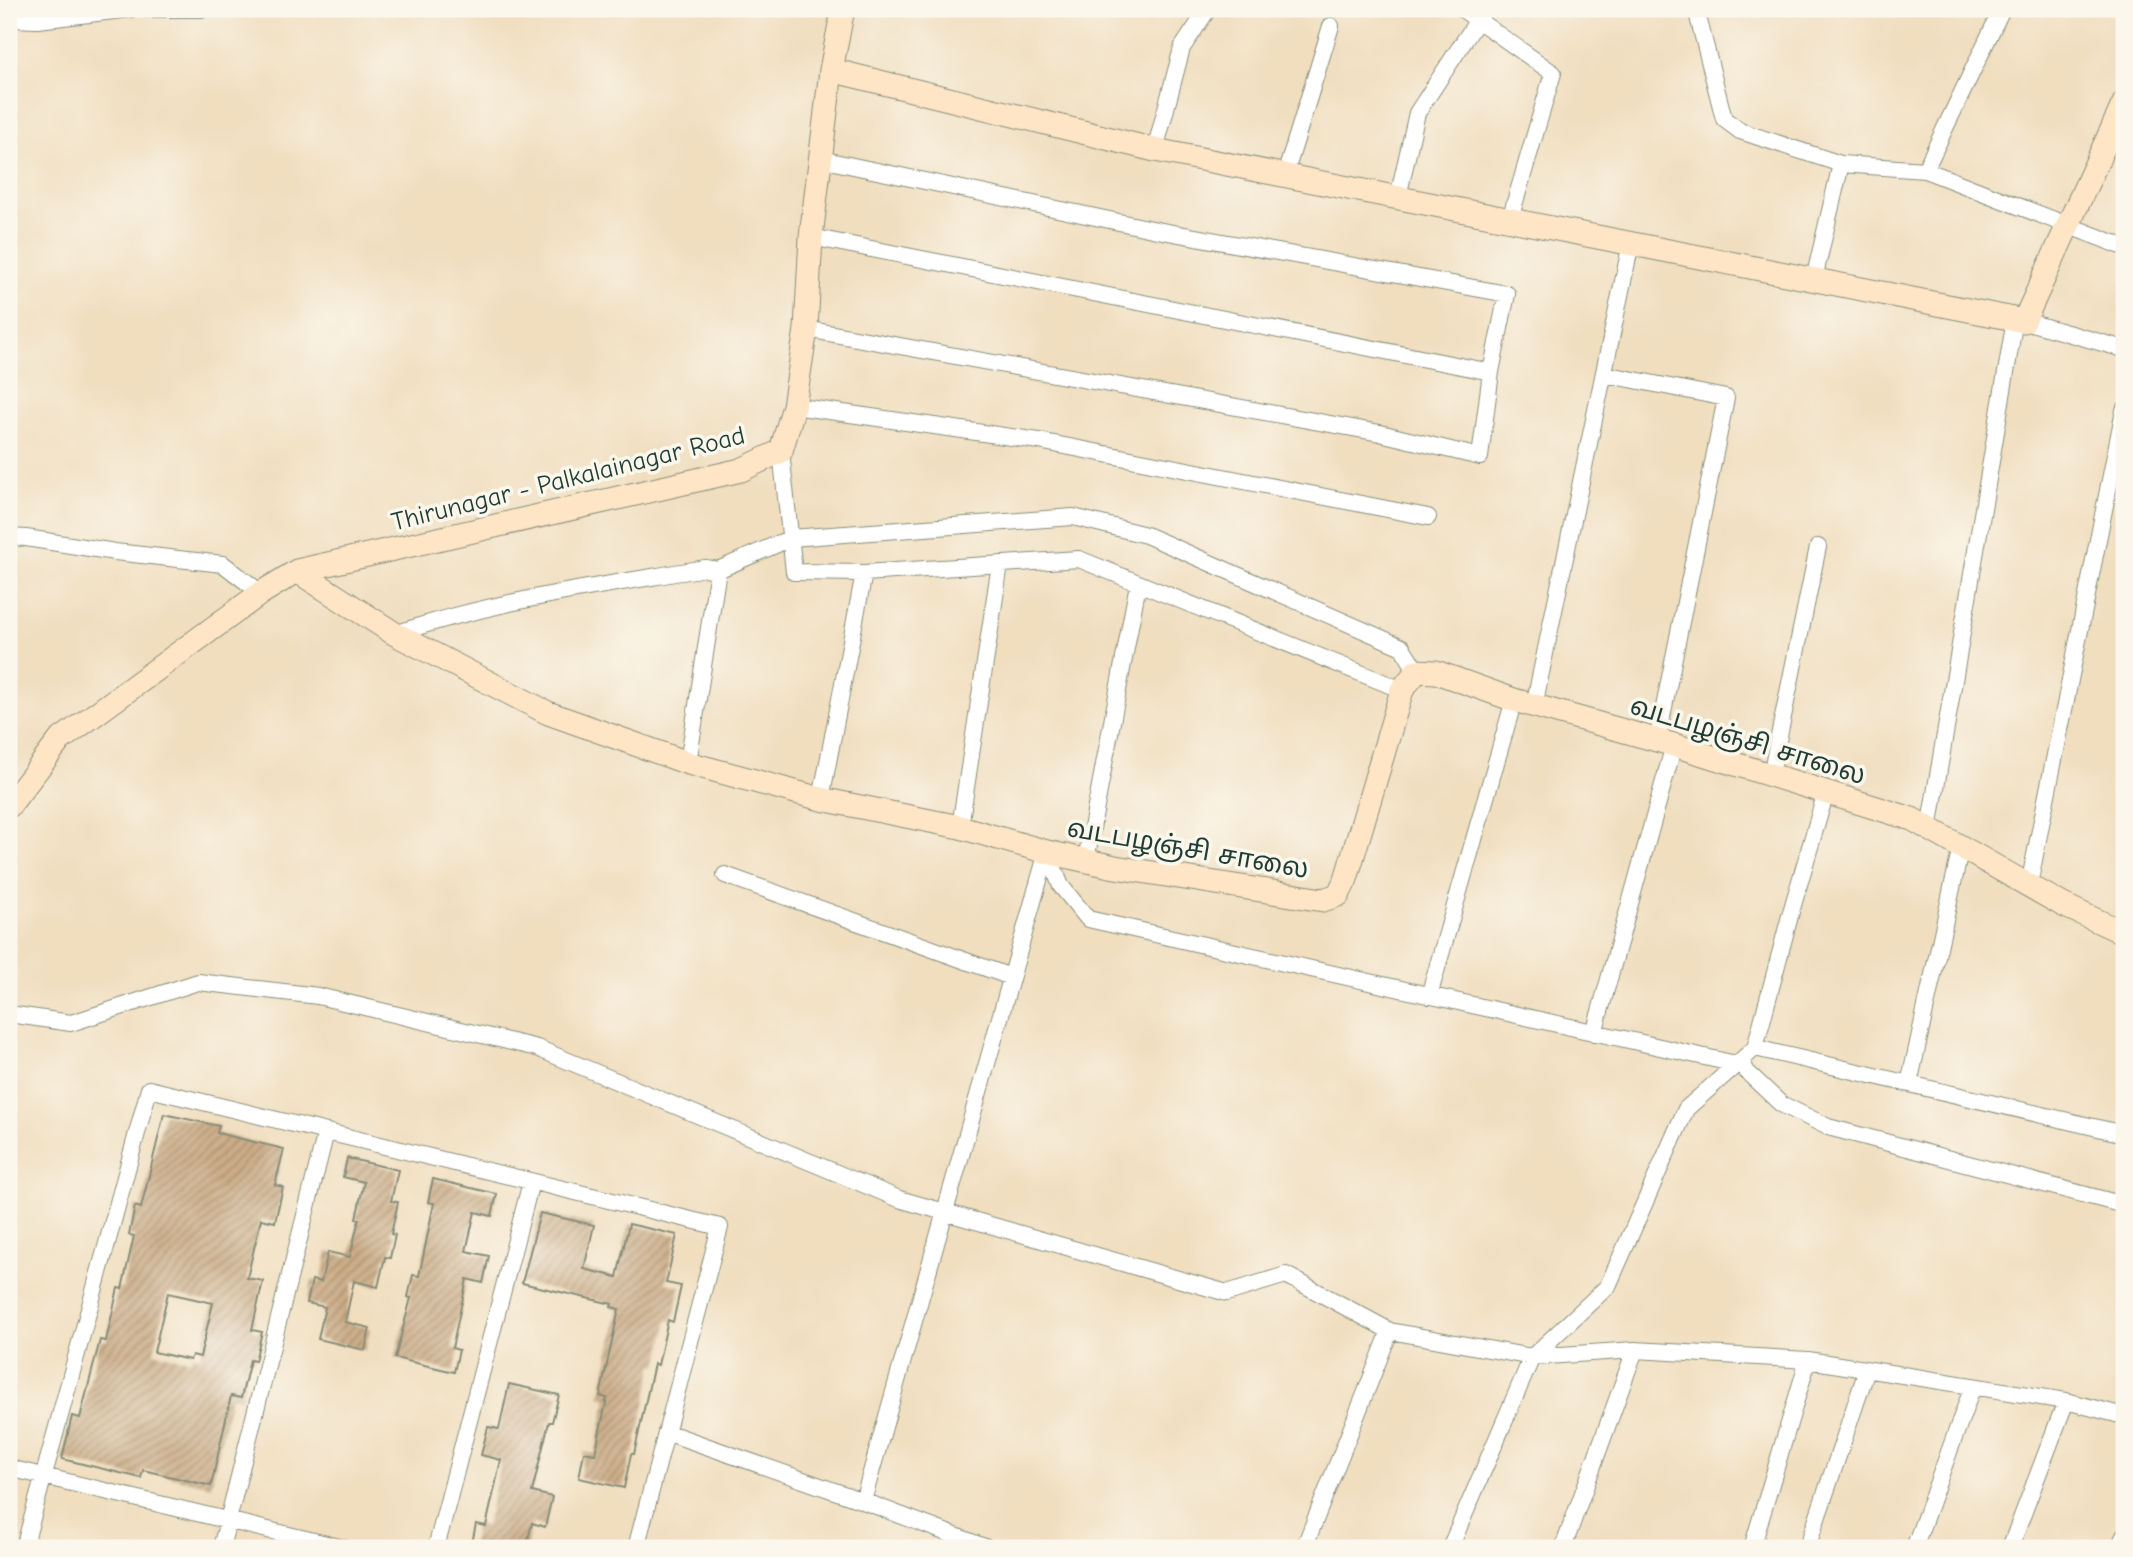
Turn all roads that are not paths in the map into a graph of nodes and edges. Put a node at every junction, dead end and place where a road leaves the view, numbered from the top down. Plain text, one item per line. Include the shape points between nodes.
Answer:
1 (131, 9) edge
2 (146, 9) edge
3 (202, 9) edge
4 (843, 9) edge
5 (1208, 9) edge
6 (1462, 9) edge
7 (1696, 9) edge
8 (2002, 9) edge
9 (1482, 15) edge
10 (9, 19) edge
11 (1331, 26) dead end
12 (831, 70) junction
13 (2121, 117) edge
14 (1155, 150) junction
15 (820, 159) junction
16 (1841, 164) junction
17 (1925, 170) junction
18 (1285, 175) junction
19 (1398, 197) junction
20 (1510, 219) junction
21 (2068, 225) junction
22 (811, 237) junction
23 (1631, 243) junction
24 (2124, 247) edge
25 (1814, 279) junction
26 (2020, 320) junction
27 (806, 329) junction
28 (2124, 349) edge
29 (1491, 372) junction
30 (1604, 374) junction
31 (794, 406) junction
32 (2124, 410) edge
33 (780, 451) junction
34 (1428, 517) dead end
35 (9, 537) edge
36 (790, 538) junction
37 (1818, 547) dead end
38 (1000, 564) junction
39 (718, 570) junction
40 (297, 571) junction
41 (864, 573) junction
42 (1138, 584) junction
43 (261, 593) junction
44 (395, 634) junction
45 (1416, 671) junction
46 (1402, 690) junction
47 (1524, 703) junction
48 (1666, 743) junction
49 (688, 763) junction
50 (1771, 775) junction
51 (1826, 792) junction
52 (821, 799) junction
53 (9, 806) edge
54 (960, 827) junction
55 (1929, 828) junction
56 (1961, 847) junction
57 (1046, 852) junction
58 (1086, 860) junction
59 (725, 875) dead end
60 (2029, 886) junction
61 (2124, 933) edge
62 (1011, 978) junction
63 (1429, 996) junction
64 (9, 1014) edge
65 (1594, 1032) junction
66 (1755, 1048) junction
67 (1739, 1062) junction
68 (1909, 1084) junction
69 (326, 1132) junction
70 (2124, 1134) edge
71 (531, 1182) junction
72 (2124, 1205) edge
73 (943, 1212) junction
74 (1390, 1331) junction
75 (1635, 1350) junction
76 (1532, 1357) junction
77 (1808, 1360) junction
78 (1867, 1370) junction
79 (1973, 1386) junction
80 (2066, 1401) junction
81 (2124, 1416) edge
82 (666, 1432) junction
83 (9, 1468) edge
84 (44, 1476) junction
85 (863, 1502) junction
86 (228, 1521) junction
87 (2124, 1536) edge
88 (24, 1548) edge
89 (221, 1548) edge
90 (343, 1548) edge
91 (436, 1548) edge
92 (636, 1548) edge
93 (987, 1548) edge
94 (1304, 1548) edge
95 (1450, 1548) edge
96 (1563, 1548) edge
97 (1752, 1548) edge
98 (1807, 1548) edge
99 (1914, 1548) edge
100 (2010, 1548) edge
101 (2119, 1548) edge

1 - 10 street
2 - 3 street
4 - 12 street, Thirunagar - Palkalainagar Road
5 - 14 street via 1182,48
6 - 9 street
7 - 16 street via 1724,118 1740,131
8 - 17 street
9 - 19 street via 1418,113
9 - 20 street via 1553,73
11 - 18 street
12 - 14 street
12 - 15 street, Thirunagar - Palkalainagar Road
13 - 21 street
14 - 18 street
15 - 22 street, Thirunagar - Palkalainagar Road
15 - 29 street via 1157,230 1507,294
16 - 17 street
16 - 25 street
17 - 21 street
18 - 19 street
19 - 20 street
20 - 23 street
21 - 24 street
21 - 26 street
22 - 27 street, Thirunagar - Palkalainagar Road
22 - 29 street
23 - 25 street
23 - 30 street
25 - 26 street
26 - 28 street
26 - 55 street
27 - 29 street via 1366,431 1480,457
27 - 31 street, Thirunagar - Palkalainagar Road
30 - 47 street
30 - 48 street via 1726,398
31 - 33 street, Thirunagar - Palkalainagar Road
31 - 34 street via 1039,441
32 - 60 street
33 - 36 street
33 - 40 street, Thirunagar - Palkalainagar Road via 741,470
35 - 43 street via 223,564
36 - 39 street
36 - 41 street via 794,572
36 - 45 street via 1073,517 1146,535 1402,647
37 - 50 street
38 - 41 street
38 - 42 street via 1079,559
38 - 54 street
39 - 44 street via 705,568 516,601
39 - 49 street
40 - 43 street, Thirunagar - Palkalainagar Road
40 - 44 street, வடபழஞ்சி சாலை
41 - 52 street
42 - 46 street
42 - 58 street
43 - 53 street, Thirunagar - Palkalainagar Road via 60,740
44 - 49 street, வடபழஞ்சி சாலை via 548,713
45 - 46 street, வடபழஞ்சி சாலை
45 - 47 street, வடபழஞ்சி சாலை via 1436,672
46 - 58 street, வடபழஞ்சி சாலை via 1338,895 1323,901
47 - 48 street, வடபழஞ்சி சாலை
47 - 63 street
48 - 50 street, வடபழஞ்சி சாலை
48 - 65 street
49 - 52 street, வடபழஞ்சி சாலை
50 - 51 street, வடபழஞ்சி சாலை
51 - 55 street, வடபழஞ்சி சாலை
51 - 66 street
52 - 54 street, வடபழஞ்சி சாலை
54 - 57 street, வடபழஞ்சி சாலை
55 - 56 street, வடபழஞ்சி சாலை
56 - 60 street, வடபழஞ்சி சாலை
56 - 68 street
57 - 58 street, வடபழஞ்சி சாலை
57 - 62 street
57 - 63 street via 1061,886 1088,919
59 - 62 street
60 - 61 street, வடபழஞ்சி சாலை
62 - 73 street
63 - 65 street
64 - 73 street via 71,1023 198,982 318,996 537,1048 899,1199
65 - 67 street
66 - 67 street
66 - 68 street
67 - 72 street via 1781,1104 1828,1127
67 - 76 street via 1686,1109 1608,1286
68 - 70 street
69 - 71 street
69 - 84 street via 149,1089
69 - 86 street
71 - 82 street via 720,1227
71 - 91 street
73 - 74 street via 1227,1293 1286,1275
73 - 85 street
74 - 76 street
74 - 94 street
75 - 76 street
75 - 77 street
75 - 96 street
76 - 95 street
77 - 78 street
77 - 97 street
78 - 79 street
78 - 98 street
79 - 80 street
79 - 99 street
80 - 81 street
80 - 100 street
82 - 85 street
82 - 92 street
83 - 84 street
84 - 86 street
84 - 88 street
85 - 93 street
86 - 89 street
86 - 90 street
87 - 101 street

